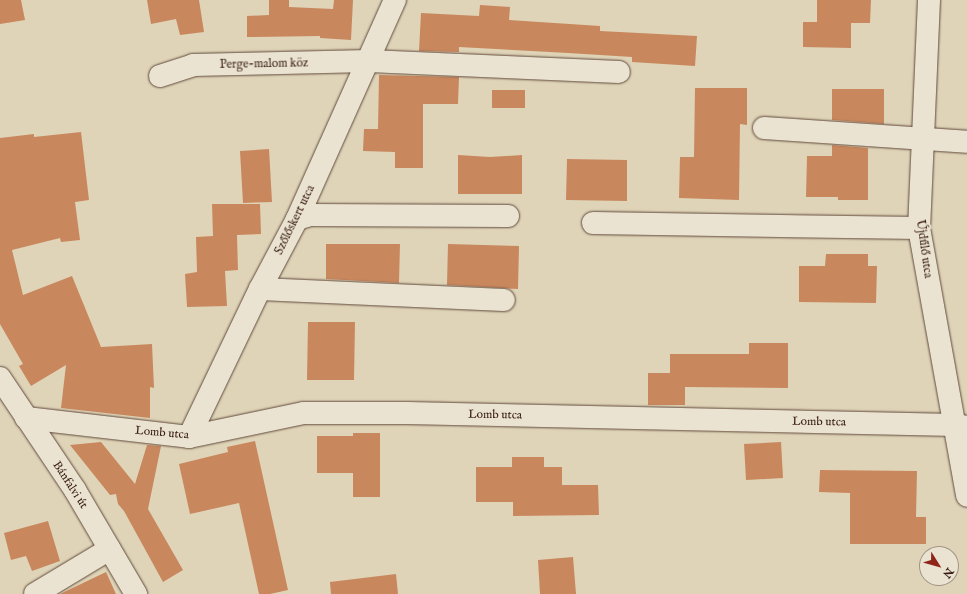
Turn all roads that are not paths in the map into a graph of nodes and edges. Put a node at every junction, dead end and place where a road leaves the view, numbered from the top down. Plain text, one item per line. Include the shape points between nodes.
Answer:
1 (395, 0) edge
2 (929, 0) edge
3 (369, 61) junction
4 (619, 72) dead end
5 (160, 76) dead end
6 (764, 128) dead end
7 (923, 138) junction
8 (967, 142) edge
9 (508, 216) dead end
10 (297, 219) junction
11 (593, 223) dead end
12 (919, 228) junction
13 (260, 289) junction
14 (504, 300) dead end
15 (0, 378) edge
16 (26, 418) junction
17 (961, 426) edge
18 (189, 437) junction
19 (967, 496) edge
20 (110, 550) junction
21 (35, 594) edge
22 (136, 594) edge

1 - 3 street, Szőlőskert utca
2 - 7 street, Újdűlő utca
3 - 4 street, Perge-malom köz
3 - 5 street, Perge-malom köz via 193,65
3 - 10 street, Szőlőskert utca
6 - 7 street
7 - 8 street
7 - 12 street, Újdűlő utca
9 - 10 street via 310,215
10 - 13 street, Szőlőskert utca
11 - 12 street
12 - 17 street, Újdűlő utca
13 - 14 street
13 - 18 street, Szőlőskert utca
15 - 16 street, Bánfalvi út
16 - 18 street, Lomb utca
16 - 20 street, Bánfalvi út via 75,490
17 - 18 street, Lomb utca via 415,413 304,413
17 - 19 street, Újdűlő utca
20 - 21 street
20 - 22 street, Bánfalvi út

